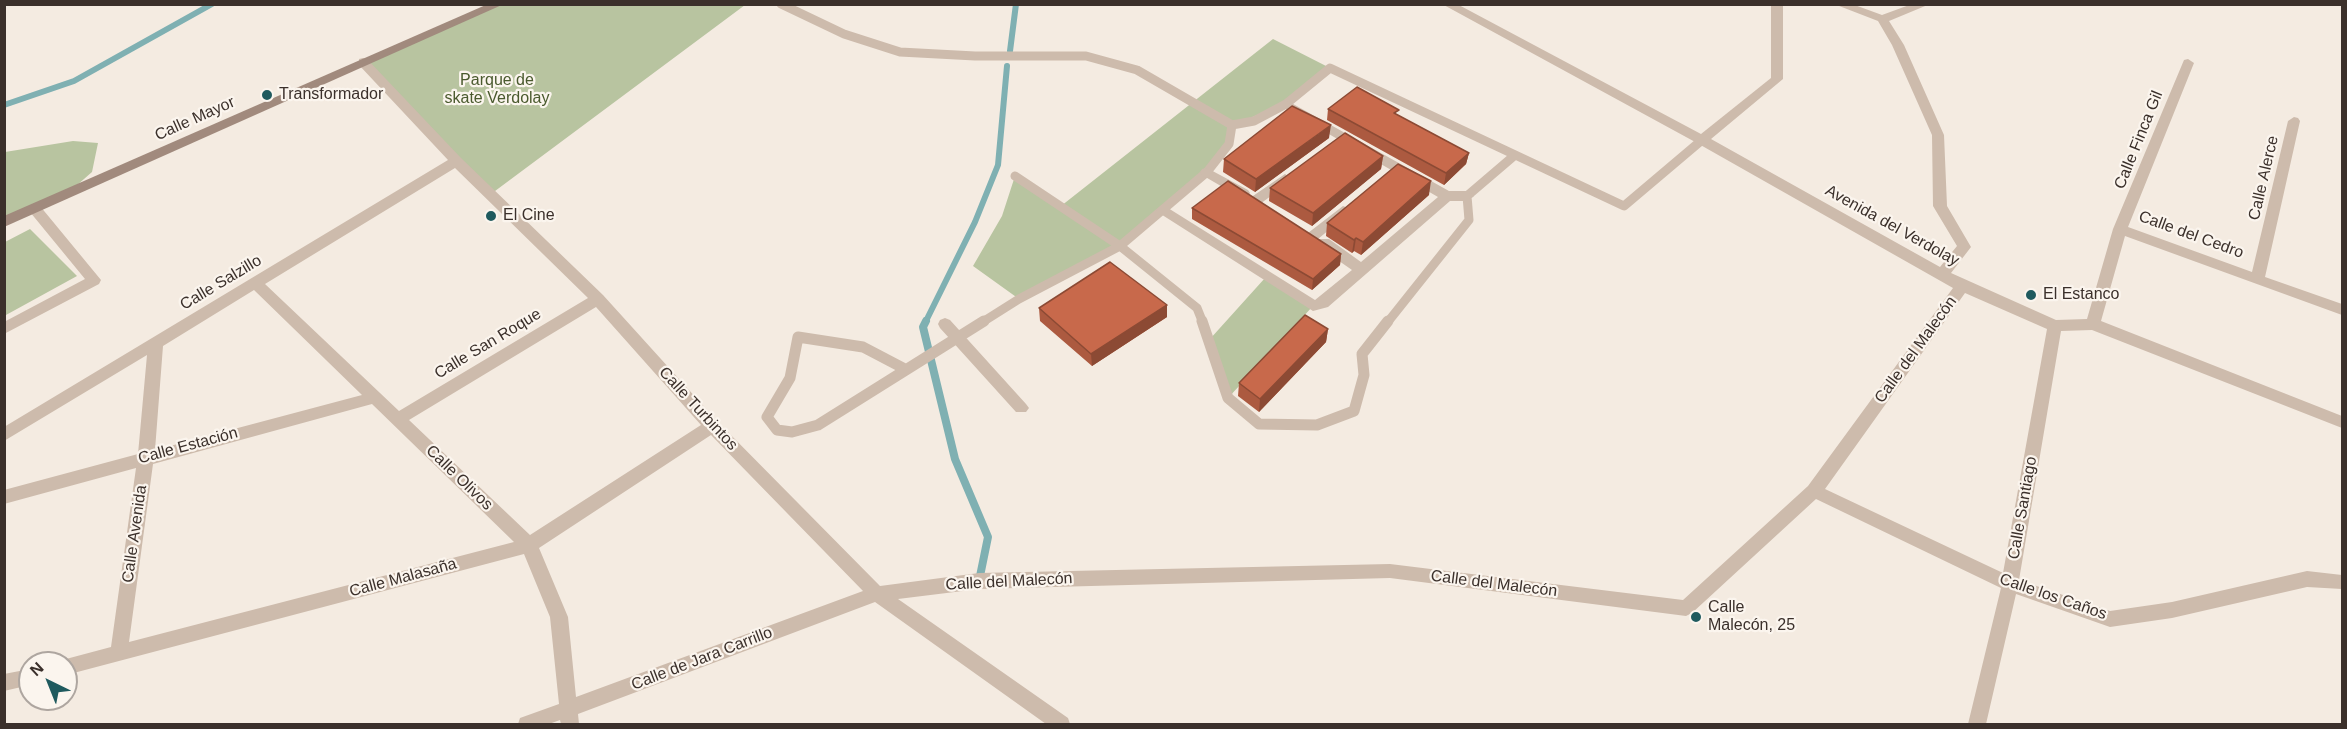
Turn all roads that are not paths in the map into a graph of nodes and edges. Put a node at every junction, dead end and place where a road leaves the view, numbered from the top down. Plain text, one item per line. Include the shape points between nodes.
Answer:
1 (499, 4) edge
2 (781, 4) edge
3 (1447, 4) edge
4 (1777, 4) edge
5 (1839, 4) edge
6 (1925, 4) edge
7 (1882, 19) junction
8 (363, 62) junction
9 (2188, 63) dead end
10 (1286, 104) junction
11 (2294, 121) dead end
12 (1232, 125) junction
13 (1344, 136) junction
14 (1702, 140) junction
15 (1326, 149) edge
16 (1515, 155) junction
17 (456, 161) junction
18 (1300, 169) edge
19 (1207, 172) junction
20 (1015, 176) dead end
21 (1447, 196) junction
22 (1467, 196) junction
23 (1358, 198) edge
24 (35, 209) junction
25 (1163, 211) junction
26 (4, 222) edge
27 (2120, 229) junction
28 (1120, 246) junction
29 (1361, 269) junction
30 (1942, 275) junction
31 (2258, 278) junction
32 (255, 283) junction
33 (1962, 286) junction
34 (598, 299) junction
35 (2343, 310) edge
36 (945, 324) dead end
37 (2093, 324) junction
38 (2055, 326) junction
39 (4, 329) edge
40 (959, 338) junction
41 (156, 343) junction
42 (905, 369) junction
43 (373, 398) junction
44 (1021, 408) dead end
45 (398, 419) junction
46 (2343, 422) edge
47 (712, 426) junction
48 (4, 435) edge
49 (146, 457) junction
50 (1814, 491) junction
51 (4, 497) edge
52 (529, 545) junction
53 (2343, 582) edge
54 (2010, 584) junction
55 (877, 594) junction
56 (119, 653) junction
57 (78, 664) edge
58 (569, 717) edge
59 (527, 724) edge
60 (1061, 724) edge
61 (1977, 724) edge

1 - 8 main road, Calle Mayor
2 - 12 lane via 844,34 900,52 1086,56 1137,70
3 - 14 street, Avenida del Verdolay
4 - 14 street via 1777,79
5 - 7 street
6 - 7 street
7 - 30 street via 1898,45 1938,135 1940,206 1964,247
8 - 17 street, Calle Turbintos
8 - 24 main road, Calle Mayor
9 - 27 street, Calle Finca Gil
10 - 12 lane via 1254,121
10 - 13 street
10 - 16 lane via 1330,68
11 - 31 street, Calle Alerce
12 - 19 lane via 1229,144
13 - 15 street
13 - 21 street via 1390,172
14 - 16 lane via 1624,206
14 - 30 street, Avenida del Verdolay
16 - 22 lane
17 - 32 street, Calle Salzillo
17 - 34 street, Calle Turbintos
18 - 19 street via 1260,204
19 - 25 lane
20 - 28 lane
21 - 22 street
21 - 29 street
22 - 28 lane via 1469,220 1362,354 1364,375 1354,411 1317,425 1259,424 1227,398 1197,308
23 - 29 street via 1308,233
24 - 26 main road, Calle Mayor
24 - 39 street via 94,280
25 - 28 lane
25 - 29 street via 1313,306 1323,303
27 - 31 street, Calle del Cedro
27 - 37 street, Calle del Cedro
28 - 40 lane via 1019,299
30 - 33 street, Avenida del Verdolay
31 - 35 street, Calle del Cedro
32 - 41 street, Calle Salzillo
32 - 43 street, Calle Olivos
33 - 38 street, Avenida del Verdolay
33 - 50 street, Calle del Malecón
34 - 45 street, Calle San Roque
34 - 47 street, Calle Turbintos
36 - 40 street
37 - 38 street, Avenida del Verdolay
37 - 46 street, Avenida del Verdolay
38 - 54 street, Calle Santiago
40 - 42 lane
40 - 44 street
41 - 48 street, Calle Salzillo
41 - 49 street, Calle Avenida
42 - 42 lane via 864,347 798,338 790,378 767,417 777,430 792,432 818,425
43 - 45 street, Calle Olivos
43 - 49 street, Calle Estación
45 - 52 street, Calle Olivos
47 - 52 street, Calle Malasaña
47 - 55 street, Calle Turbintos
49 - 51 street, Calle Estación
49 - 56 street, Calle Avenida
50 - 54 street, Calle los Caños
50 - 55 street, Calle del Malecón via 1686,608 1390,571 979,581
52 - 56 street, Calle Malasaña
52 - 58 street, Calle Olivos via 558,617
53 - 54 street, Calle los Caños via 2307,579 2172,610 2110,619
54 - 61 street, Calle Santiago
55 - 58 street, Calle de Jara Carrillo
55 - 60 street, Calle Turbintos
56 - 57 street, Calle Malasaña
58 - 59 street, Calle de Jara Carrillo

